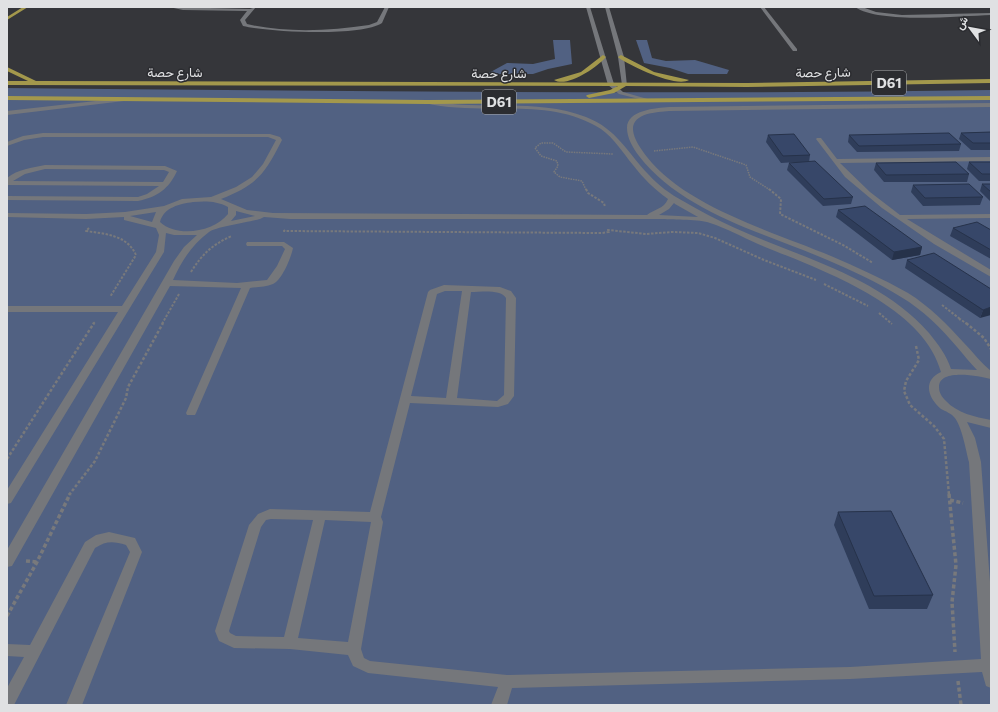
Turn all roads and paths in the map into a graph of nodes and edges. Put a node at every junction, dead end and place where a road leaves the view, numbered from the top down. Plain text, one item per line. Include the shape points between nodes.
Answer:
1 (26, 7) edge
2 (171, 7) edge
3 (387, 7) edge
4 (588, 7) edge
5 (607, 7) edge
6 (762, 7) edge
7 (857, 7) edge
8 (863, 7) edge
9 (253, 8) edge
10 (991, 14) edge
11 (922, 15) junction
12 (7, 19) edge
13 (795, 50) dead end
14 (604, 57) junction
15 (621, 57) junction
16 (7, 70) edge
17 (991, 81) edge
18 (7, 84) edge
19 (37, 84) junction
20 (787, 84) junction
21 (519, 85) junction
22 (611, 85) junction
23 (625, 85) junction
24 (747, 85) junction
25 (616, 90) junction
26 (7, 98) edge
27 (991, 98) edge
28 (123, 100) junction
29 (682, 101) junction
30 (355, 102) junction
31 (427, 102) junction
32 (649, 102) junction
33 (991, 105) edge
34 (7, 113) edge
35 (819, 139) dead end
36 (7, 144) edge
37 (679, 149) dead end
38 (566, 152) dead end
39 (991, 159) edge
40 (835, 161) junction
41 (7, 182) edge
42 (166, 184) junction
43 (245, 186) junction
44 (7, 198) edge
45 (672, 198) junction
46 (212, 199) junction
47 (230, 205) junction
48 (168, 207) junction
49 (607, 213) dead end
50 (7, 215) edge
51 (103, 216) junction
52 (113, 216) junction
53 (272, 216) junction
54 (991, 216) edge
55 (290, 217) junction
56 (646, 217) junction
57 (900, 217) junction
58 (713, 220) junction
59 (159, 227) junction
60 (213, 228) junction
61 (278, 232) dead end
62 (284, 232) junction
63 (237, 235) dead end
64 (250, 244) dead end
65 (876, 265) dead end
66 (991, 274) edge
67 (167, 283) junction
68 (184, 283) junction
69 (248, 285) junction
70 (467, 289) junction
71 (940, 305) dead end
72 (7, 309) edge
73 (124, 309) junction
74 (102, 310) junction
75 (960, 319) junction
76 (940, 322) junction
77 (893, 324) dead end
78 (915, 344) dead end
79 (991, 350) edge
80 (947, 373) junction
81 (991, 376) edge
82 (405, 399) junction
83 (451, 402) junction
84 (191, 413) dead end
85 (959, 415) junction
86 (991, 424) edge
87 (7, 459) edge
88 (7, 500) edge
89 (320, 515) junction
90 (375, 517) junction
91 (7, 562) edge
92 (7, 616) edge
93 (290, 643) junction
94 (354, 649) junction
95 (7, 650) edge
96 (34, 651) junction
97 (989, 665) junction
98 (957, 667) junction
99 (991, 681) edge
100 (507, 682) junction
101 (7, 703) edge
102 (74, 705) edge
103 (500, 705) edge
104 (962, 705) edge

1 - 12 main road
2 - 9 street
3 - 9 street via 379,23 366,28 337,30 250,27 242,23
4 - 14 street via 595,37
5 - 15 street
6 - 13 street
7 - 11 street via 888,15
8 - 11 street via 886,13
10 - 11 street
14 - 21 main road via 590,70 577,76
14 - 22 street
15 - 20 main road via 642,70 665,77 692,80 756,80
15 - 23 street
16 - 19 main road
17 - 20 main road, شارع حصة / D61
18 - 19 main road, شارع حصة / D61
19 - 21 main road, شارع حصة / D61
20 - 24 main road, شارع حصة / D61
21 - 22 main road, شارع حصة / D61
22 - 23 main road, شارع حصة / D61
22 - 25 street
23 - 24 main road, شارع حصة / D61
23 - 25 main road
24 - 29 main road via 733,88 681,89 669,93 673,98
25 - 30 main road via 590,96 420,98
25 - 32 street
26 - 28 main road, شارع حصة / D61
27 - 29 main road, شارع حصة / D61
28 - 30 main road, شارع حصة / D61
28 - 34 street
29 - 32 main road, شارع حصة / D61
30 - 31 main road, شارع حصة / D61
31 - 32 main road, شارع حصة / D61
31 - 45 street via 542,108 589,120 613,134 644,175
33 - 76 street via 669,108 639,116 629,127 633,141 642,155 682,192 704,205 885,284 923,306
35 - 40 street
36 - 43 street via 23,138 44,135 268,135 278,138 263,171
37 - 65 path via 693,147 746,165 750,177 781,199 780,214 843,245
38 - 49 path via 554,143 541,144 535,148 541,156 557,161 558,166 554,172 560,177 582,181 588,193 604,204
39 - 40 street
40 - 57 street via 851,179
41 - 42 street
41 - 42 street via 17,174 30,170 59,167 168,168 173,173
42 - 44 street via 154,195 133,200
43 - 46 street
43 - 47 street
45 - 56 street via 664,209
45 - 58 street
46 - 47 street
46 - 48 street via 189,200
47 - 53 street via 246,212
47 - 60 street via 233,215 225,223
48 - 52 street
48 - 59 street via 156,218
50 - 51 street
51 - 52 street
51 - 74 path via 86,231 124,239 136,255
52 - 59 street via 138,219
53 - 55 street
53 - 60 street via 241,220
54 - 57 street
55 - 56 street
55 - 62 path
56 - 58 street
57 - 66 street
58 - 80 street via 822,267 878,295 899,309 929,339
59 - 60 street via 181,234
59 - 73 street via 163,235 160,252
60 - 67 street via 188,246
61 - 62 path
62 - 77 path via 602,233 609,232 608,230 646,234 698,233 819,281 874,310
63 - 68 path via 213,244 202,254
64 - 69 street via 284,244 289,250 274,280
67 - 68 street
67 - 91 street
68 - 69 street
68 - 92 path via 128,386 126,398 95,461 70,494
69 - 84 street
70 - 82 street via 444,288 433,292
70 - 83 street
70 - 83 street via 500,290 508,293 511,298 509,396 498,404
71 - 75 path
72 - 74 street
73 - 74 street
73 - 88 street
74 - 87 path
75 - 76 path
75 - 79 path via 984,338
76 - 81 street via 977,365
78 - 98 path via 919,360 906,381 904,391 910,405 934,426 944,439 956,566 952,602
80 - 81 street via 963,371
80 - 85 street via 934,383 934,391 947,408
82 - 83 street
82 - 90 street
85 - 86 street
85 - 97 street via 970,438 975,462
89 - 90 street
89 - 93 street
89 - 93 street via 270,514 262,517 255,525 222,631 224,637 234,642
90 - 94 street via 377,522
93 - 94 street
94 - 100 street via 358,662 368,668
95 - 96 street
96 - 101 street
96 - 102 street via 90,545 111,536 130,541 136,552
97 - 98 street
97 - 99 street
98 - 100 street via 850,673
98 - 104 path
100 - 103 street

